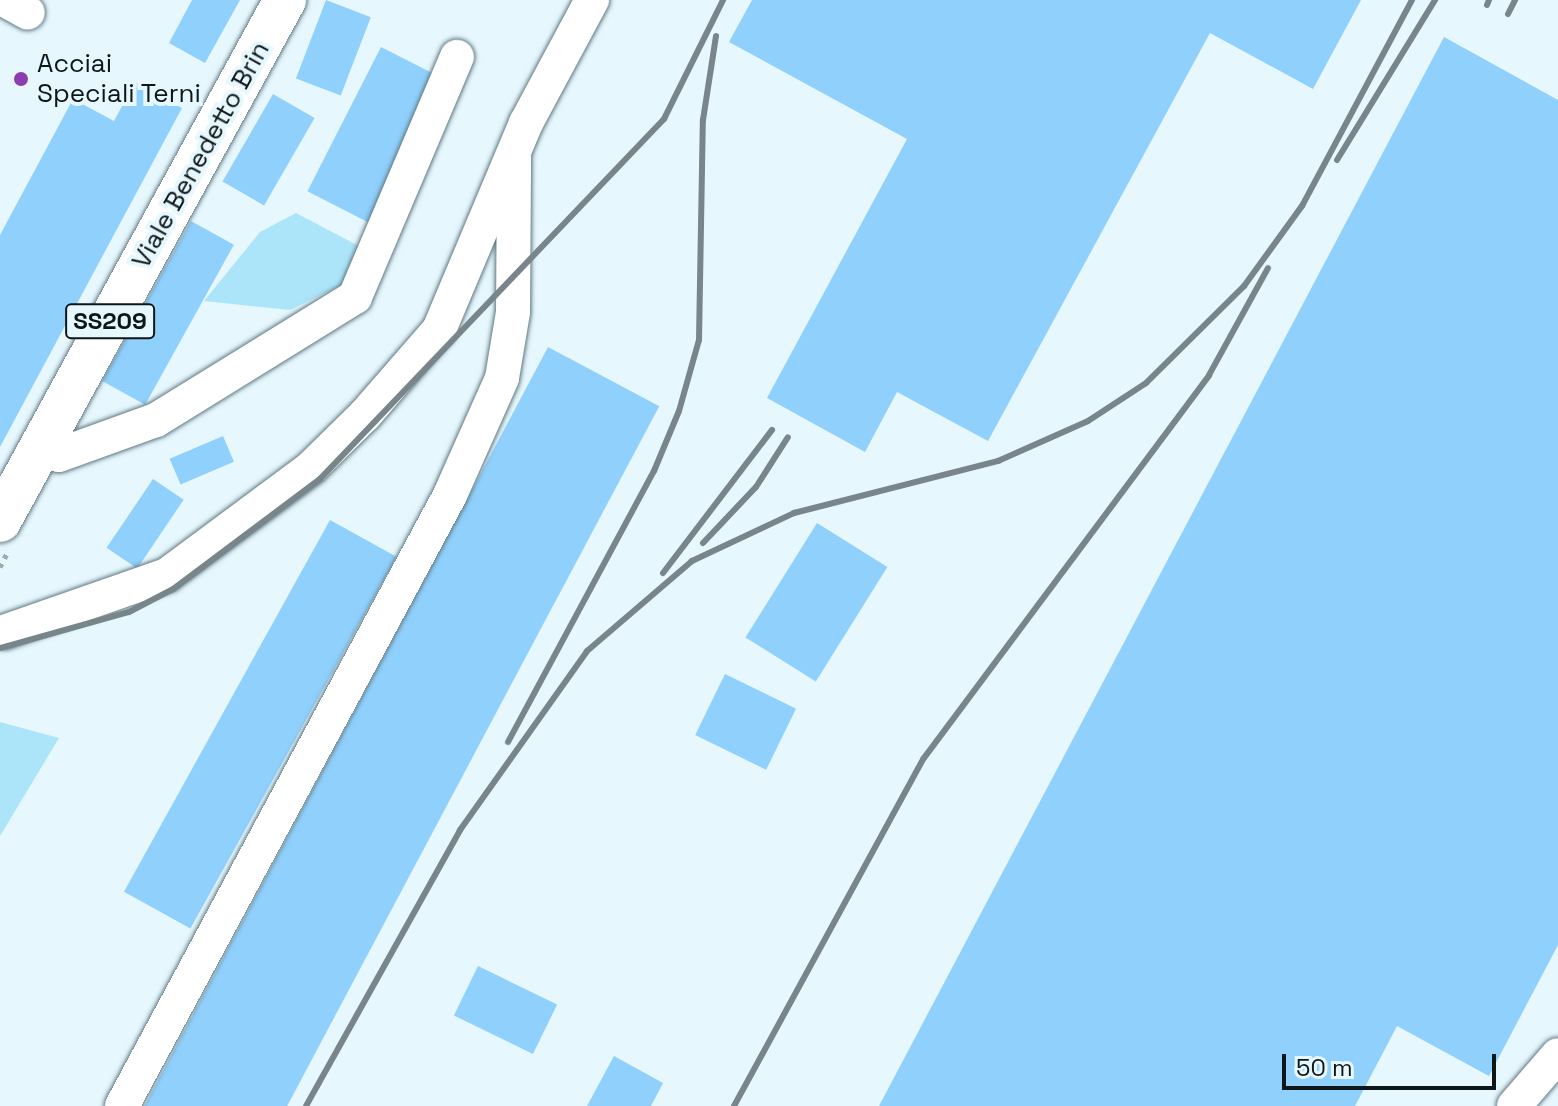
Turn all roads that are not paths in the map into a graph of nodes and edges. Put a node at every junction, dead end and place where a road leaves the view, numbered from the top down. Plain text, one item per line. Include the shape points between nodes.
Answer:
1 (285, 0) edge
2 (592, 0) edge
3 (457, 57) dead end
4 (514, 155) junction
5 (42, 448) junction
6 (0, 521) edge
7 (4, 632) dead end
8 (1558, 1055) edge
9 (122, 1106) edge
10 (1514, 1106) edge

1 - 5 main road, Viale Benedetto Brin / SS209
2 - 4 lane
3 - 5 lane via 355,297 156,420 59,455
4 - 7 lane via 439,330 311,468 167,575
4 - 9 lane via 513,312 502,378 395,601
5 - 6 main road, Viale Benedetto Brin / SS209
8 - 10 lane

